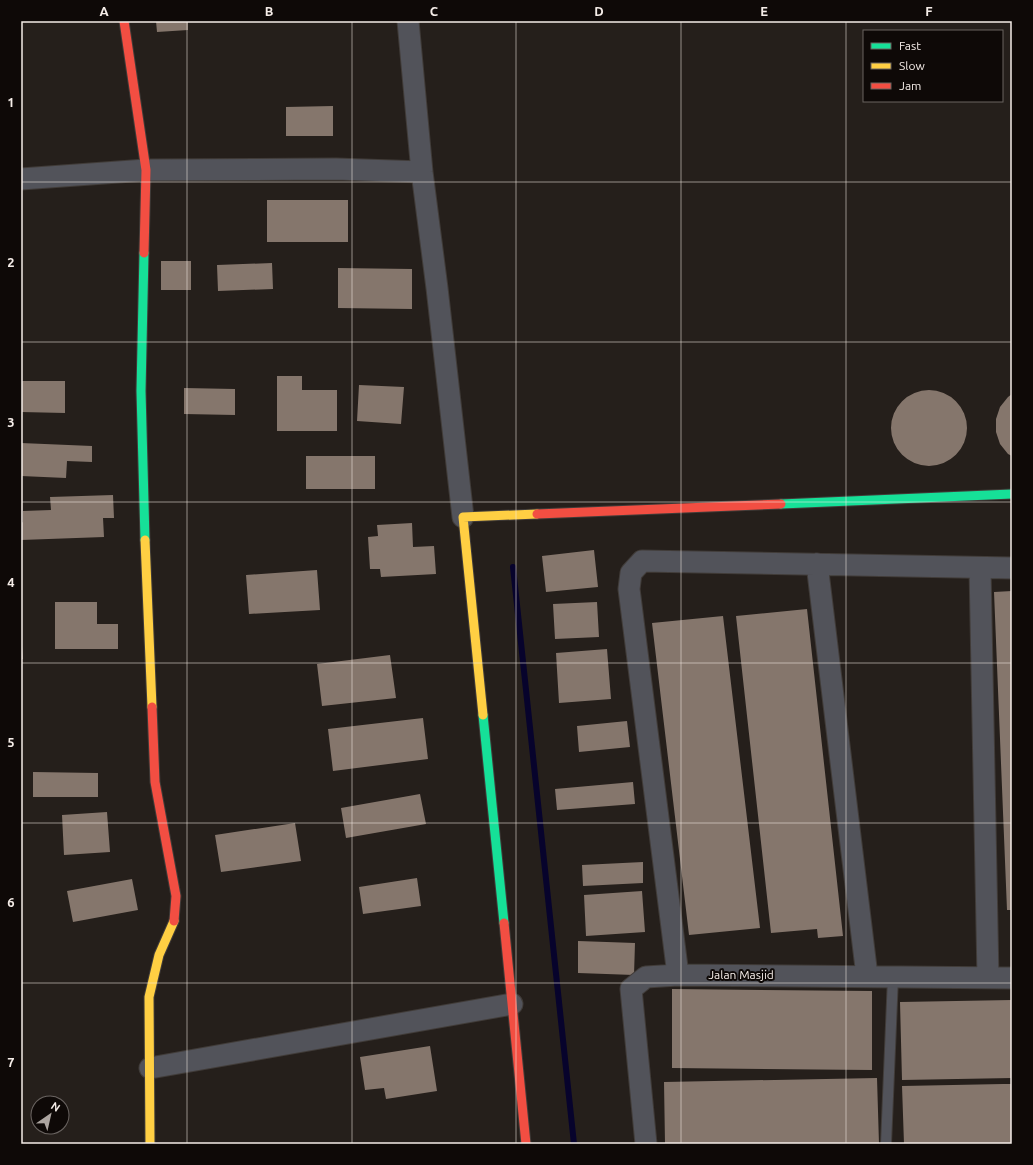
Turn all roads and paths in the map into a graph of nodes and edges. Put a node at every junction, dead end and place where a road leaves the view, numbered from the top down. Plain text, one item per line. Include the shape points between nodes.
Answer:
1 (124, 21) edge
2 (408, 21) edge
3 (146, 170) junction
4 (422, 172) junction
5 (21, 179) edge
6 (1012, 494) edge
7 (464, 517) junction
8 (816, 564) junction
9 (980, 568) junction
10 (1012, 568) edge
11 (678, 975) junction
12 (867, 976) junction
13 (893, 977) junction
14 (988, 978) junction
15 (1012, 978) edge
16 (512, 1004) junction
17 (150, 1068) junction
18 (150, 1144) edge
19 (526, 1144) edge
20 (646, 1144) edge
21 (886, 1144) edge

1 - 3 street
2 - 4 street
3 - 4 street via 336,169
3 - 5 street
3 - 17 street via 141,391 147,601 155,782 176,896 174,922 159,955 149,997
4 - 7 street
6 - 7 street
7 - 16 street
8 - 9 street
8 - 11 street via 642,561 632,573 629,589
8 - 12 street
9 - 10 street
9 - 14 street
11 - 12 street, Jalan Masjid
11 - 20 street, Jalan Masjid via 646,977 631,989
12 - 13 street, Jalan Masjid
13 - 14 street, Jalan Masjid
13 - 21 lane
14 - 15 street, Jalan Masjid
16 - 17 street
16 - 19 street
17 - 18 street

